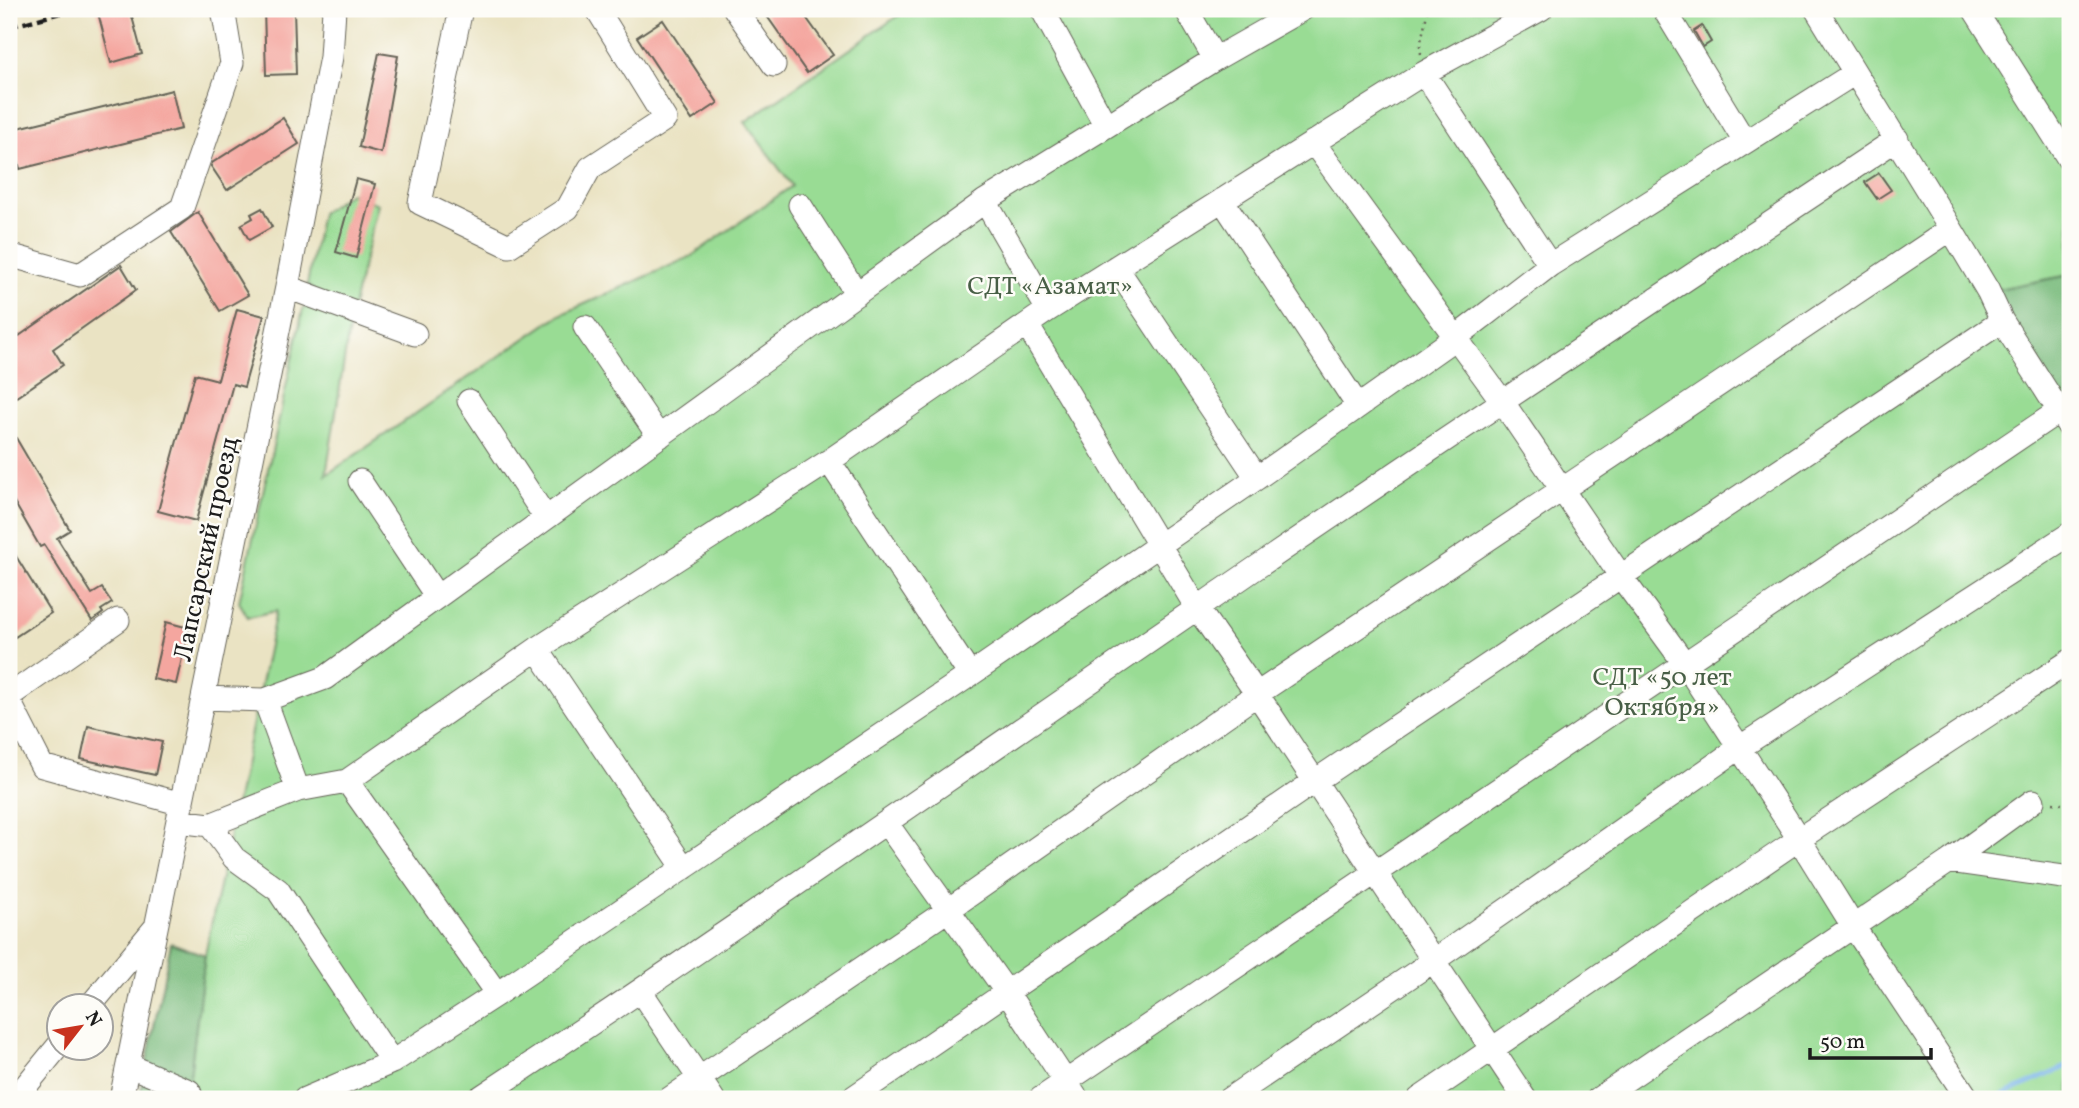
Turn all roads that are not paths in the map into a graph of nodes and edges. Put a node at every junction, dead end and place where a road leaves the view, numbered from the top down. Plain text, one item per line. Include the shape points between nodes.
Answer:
1 (223, 9) edge
2 (334, 9) edge
3 (461, 9) edge
4 (597, 9) edge
5 (735, 9) edge
6 (1042, 9) edge
7 (1186, 9) edge
8 (1303, 9) edge
9 (1541, 9) edge
10 (1664, 9) edge
11 (1816, 9) edge
12 (1974, 9) edge
13 (1215, 59) junction
14 (774, 65) dead end
15 (1424, 73) junction
16 (1855, 73) junction
17 (1106, 126) junction
18 (1897, 139) junction
19 (1313, 142) junction
20 (1745, 142) junction
21 (2070, 160) edge
22 (1222, 200) junction
23 (985, 201) junction
24 (800, 205) dead end
25 (1951, 229) junction
26 (9, 255) edge
27 (1550, 265) junction
28 (1116, 267) junction
29 (287, 287) junction
30 (857, 294) junction
31 (1048, 310) junction
32 (2002, 321) junction
33 (1027, 325) junction
34 (585, 327) dead end
35 (415, 334) dead end
36 (1455, 338) junction
37 (469, 401) dead end
38 (1502, 401) junction
39 (1359, 406) junction
40 (2065, 420) edge
41 (659, 437) junction
42 (829, 461) junction
43 (1257, 478) junction
44 (360, 481) dead end
45 (1561, 489) junction
46 (546, 519) junction
47 (2070, 534) edge
48 (1160, 544) junction
49 (1622, 578) junction
50 (437, 597) junction
51 (1197, 608) junction
52 (118, 620) dead end
53 (537, 649) junction
54 (2070, 661) edge
55 (1685, 664) junction
56 (970, 675) junction
57 (1257, 694) junction
58 (203, 698) junction
59 (9, 699) edge
60 (265, 700) junction
61 (1739, 748) junction
62 (347, 781) junction
63 (1315, 781) junction
64 (298, 790) junction
65 (2033, 801) dead end
66 (180, 813) junction
67 (887, 824) junction
68 (210, 825) junction
69 (1799, 839) junction
70 (1950, 861) junction
71 (684, 868) junction
72 (1375, 874) junction
73 (2070, 878) edge
74 (948, 910) junction
75 (156, 926) junction
76 (1853, 926) junction
77 (1433, 961) junction
78 (102, 992) edge
79 (640, 992) junction
80 (497, 994) junction
81 (1008, 994) junction
82 (1492, 1048) junction
83 (46, 1061) edge
84 (392, 1062) junction
85 (128, 1065) junction
86 (699, 1079) junction
87 (1071, 1091) edge
88 (190, 1095) edge
89 (15, 1099) edge
90 (121, 1099) edge
91 (211, 1099) edge
92 (305, 1099) edge
93 (478, 1099) edge
94 (669, 1099) edge
95 (713, 1099) edge
96 (851, 1099) edge
97 (1040, 1099) edge
98 (1229, 1099) edge
99 (1419, 1099) edge
100 (1525, 1099) edge
101 (1598, 1099) edge
102 (1968, 1099) edge

1 - 26 street via 232,63 183,208 80,275
2 - 29 street, Лапсарский проезд via 331,57
3 - 4 street via 420,203 509,246 568,208 590,168 665,119
5 - 14 street
6 - 17 street
7 - 13 street
8 - 13 street
9 - 15 street
10 - 20 street
11 - 16 street
12 - 21 street
13 - 17 street
15 - 19 street
15 - 27 street
16 - 18 street
16 - 20 street
17 - 23 street
18 - 25 street
18 - 38 street
19 - 22 street
19 - 36 street
20 - 27 street
22 - 28 street
22 - 39 street
23 - 30 street
23 - 31 street
24 - 30 street
25 - 32 street
25 - 45 street
27 - 36 street
28 - 31 street
28 - 43 street
29 - 35 street
29 - 58 street, Лапсарский проезд
30 - 41 street
31 - 33 street
32 - 40 street
32 - 49 street
33 - 42 street
33 - 48 street
34 - 41 street
36 - 38 street
36 - 39 street
37 - 46 street
38 - 45 street
38 - 51 street
39 - 43 street
40 - 55 street
41 - 46 street
42 - 53 street
42 - 56 street
43 - 48 street
44 - 50 street
45 - 49 street
45 - 57 street
46 - 50 street
47 - 61 street
48 - 51 street
48 - 56 street
49 - 55 street
49 - 63 street
50 - 60 street via 325,678
51 - 57 street
51 - 67 street
52 - 59 street
53 - 62 street
53 - 71 street
54 - 69 street
55 - 61 street
55 - 72 street
56 - 71 street
57 - 63 street
57 - 74 street
58 - 60 street
58 - 66 street, Лапсарский проезд
59 - 66 street via 42,766
60 - 64 street
61 - 69 street
61 - 77 street
62 - 64 street
62 - 80 street
63 - 72 street
63 - 81 street
64 - 68 street
65 - 70 street
66 - 68 street
66 - 75 street, Лапсарский проезд
67 - 74 street
67 - 79 street
68 - 84 street via 234,858 278,890
69 - 76 street
69 - 82 street
70 - 73 street
70 - 76 street
71 - 80 street
72 - 77 street
72 - 87 street
74 - 81 street
74 - 86 street
75 - 78 street
75 - 85 street, Лапсарский проезд
76 - 101 street
76 - 102 street
77 - 82 street
77 - 98 street
79 - 86 street
79 - 93 street
80 - 84 street
81 - 87 street
81 - 96 street
82 - 99 street
82 - 100 street
83 - 89 street
84 - 92 street
85 - 88 street
85 - 90 street, Лапсарский проезд
86 - 94 street
86 - 95 street
87 - 97 street
88 - 91 street

